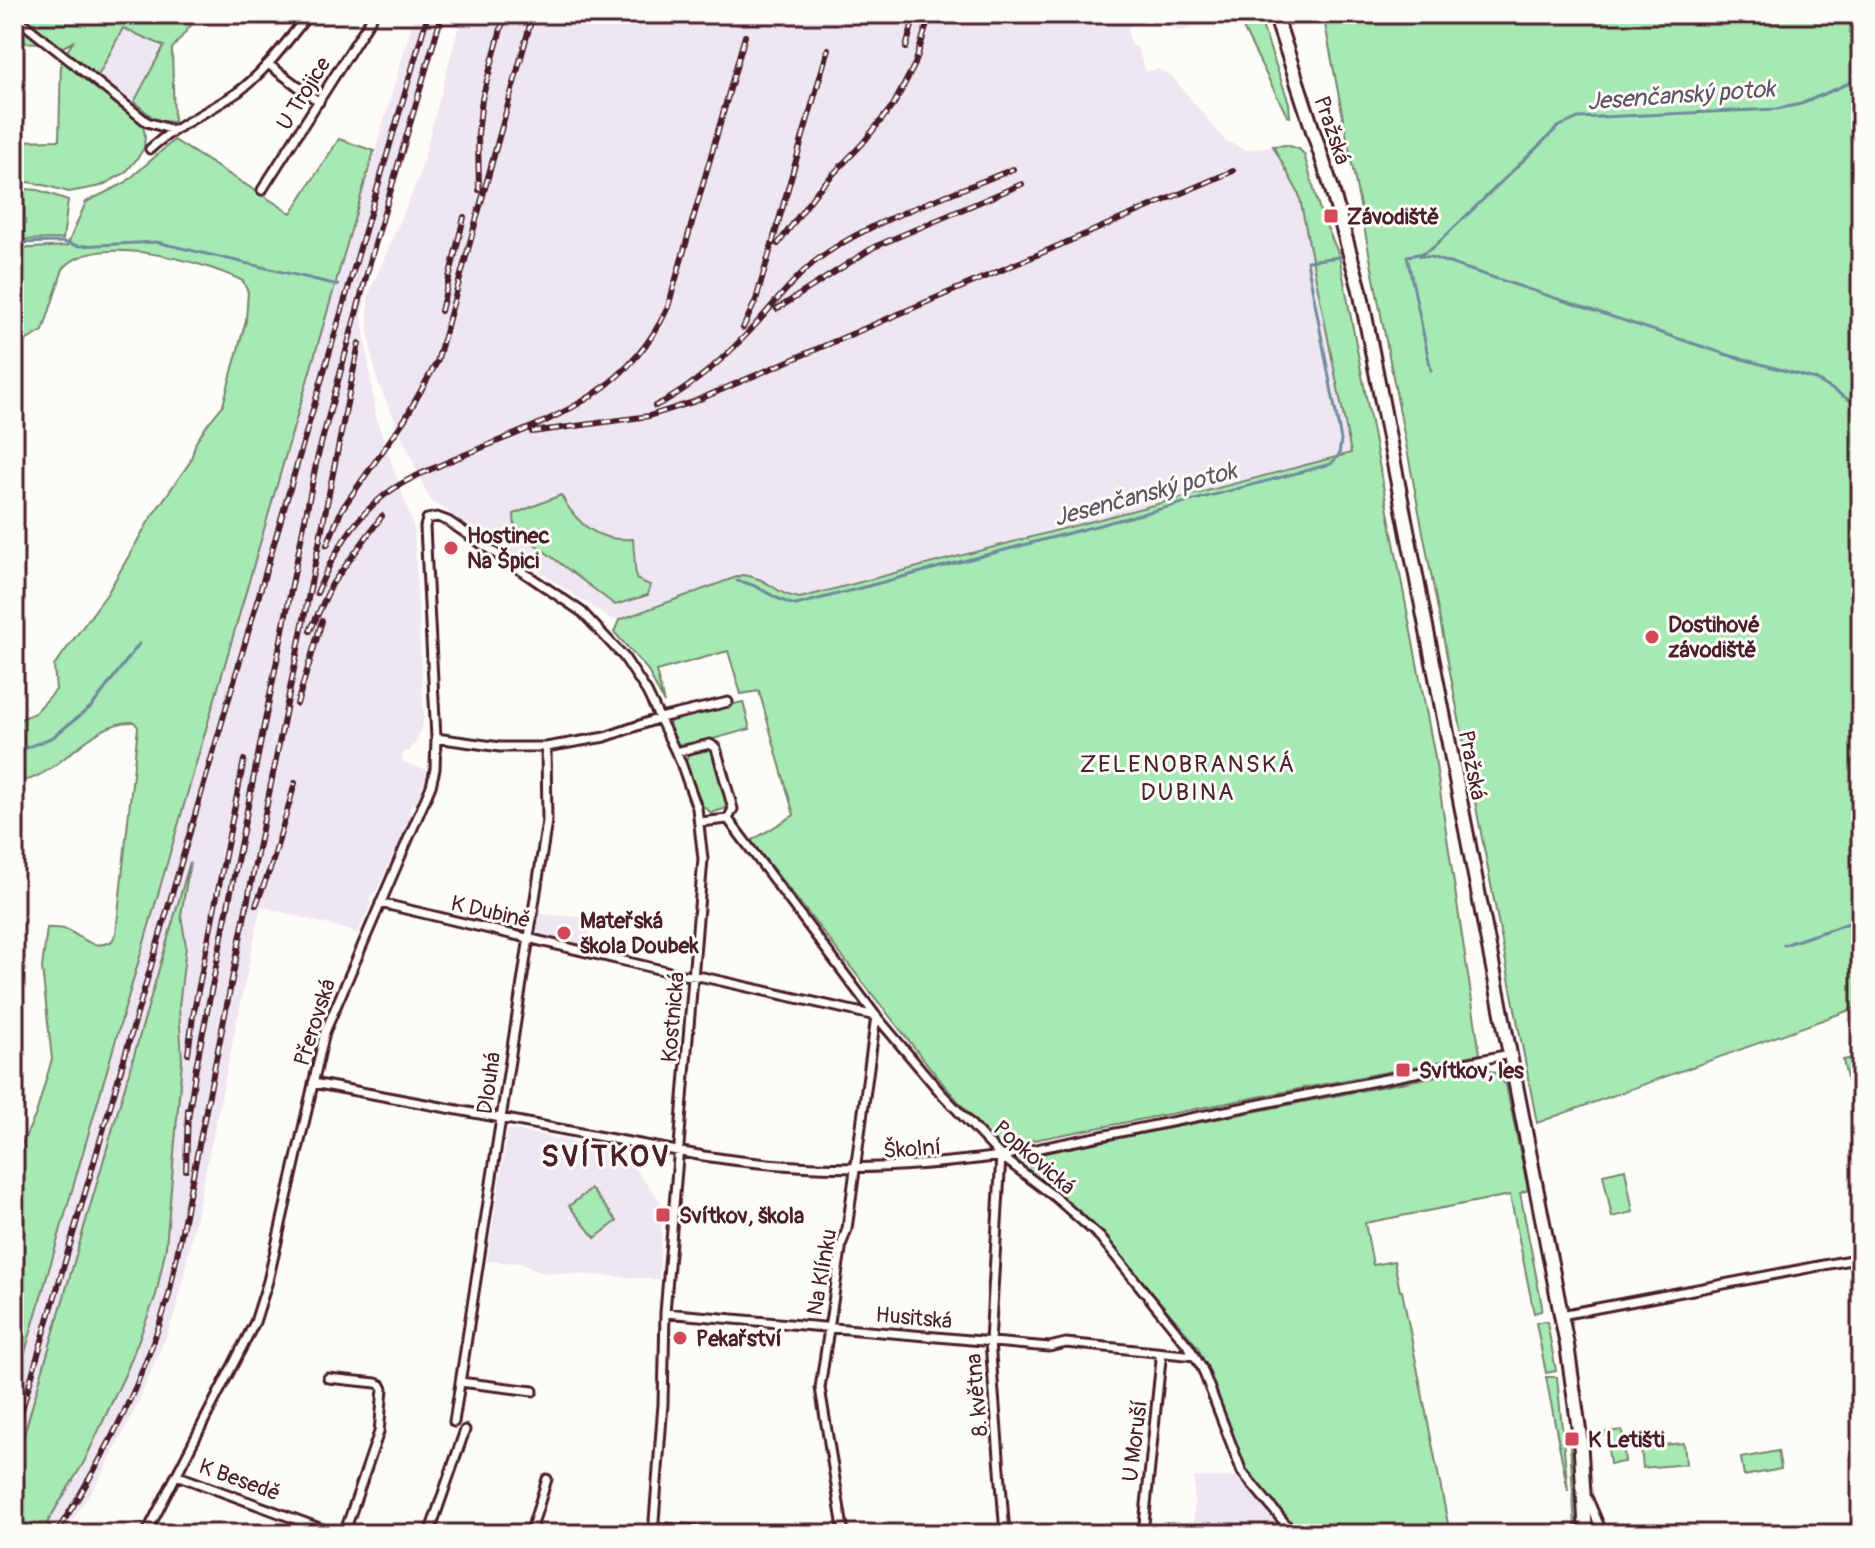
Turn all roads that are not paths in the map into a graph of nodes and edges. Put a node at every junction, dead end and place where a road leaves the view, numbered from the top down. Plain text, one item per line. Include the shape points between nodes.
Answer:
1 (309, 14) edge
2 (374, 14) edge
3 (1275, 14) edge
4 (14, 16) edge
5 (268, 64) junction
6 (319, 102) junction
7 (173, 130) junction
8 (150, 149) dead end
9 (262, 190) dead end
10 (440, 518) joint
11 (728, 702) dead end
12 (660, 718) junction
13 (436, 738) junction
14 (546, 747) junction
15 (676, 752) junction
16 (728, 819) junction
17 (700, 822) junction
18 (380, 903) junction
19 (528, 938) junction
20 (694, 975) junction
21 (876, 1016) junction
22 (1510, 1054) junction
23 (313, 1083) junction
24 (501, 1119) junction
25 (678, 1151) junction
26 (1001, 1156) junction
27 (855, 1169) junction
28 (1861, 1258) edge
29 (665, 1313) junction
30 (1561, 1315) junction
31 (829, 1328) junction
32 (1183, 1339) junction
33 (990, 1342) junction
34 (1172, 1353) junction
35 (1159, 1354) junction
36 (1195, 1356) junction
37 (328, 1378) dead end
38 (460, 1382) junction
39 (533, 1391) dead end
40 (454, 1422) dead end
41 (465, 1430) dead end
42 (176, 1475) junction
43 (547, 1479) dead end
44 (1584, 1481) junction
45 (546, 1489) junction
46 (555, 1492) dead end
47 (653, 1530) edge
48 (146, 1534) edge
49 (336, 1534) edge
50 (344, 1534) edge
51 (429, 1534) edge
52 (530, 1534) edge
53 (740, 1534) edge
54 (844, 1534) edge
55 (1005, 1534) edge
56 (1143, 1534) edge
57 (1294, 1534) edge
58 (1586, 1534) edge
59 (1603, 1534) edge

1 - 5 street, U Trojice
2 - 6 street, U Trojice
3 - 22 main road, Pražská via 1357,274
4 - 7 street via 147,122
5 - 6 street
5 - 7 street, U Trojice via 240,90
6 - 9 street, U Trojice
7 - 8 street, U Trojice
10 - 12 street, Kostnická via 599,627 638,677
10 - 13 street, Přerovská via 429,518 425,527
11 - 12 street
12 - 14 street via 605,737
12 - 15 street, Kostnická
13 - 14 street
13 - 18 street, Přerovská via 431,786
14 - 19 street, Dlouhá via 547,821
15 - 16 street via 710,744 716,748 733,809
15 - 17 street, Kostnická
16 - 17 street
16 - 21 street, Popkovická
17 - 20 street, Kostnická via 703,859
18 - 19 street, K Dubině
18 - 23 street, Přerovská via 328,1024
19 - 20 street, K Dubině
19 - 24 street, Dlouhá
20 - 21 street, K Dubině
20 - 25 street, Kostnická
21 - 26 street, Popkovická
21 - 27 street, Na Klínku
22 - 26 street, Školní
22 - 30 main road, Pražská
23 - 24 street, Školní
23 - 42 street, Přerovská via 259,1312
24 - 25 street, Školní
24 - 38 street, Dlouhá
25 - 27 street, Školní via 768,1165
25 - 29 street, Kostnická
26 - 27 street, Školní
26 - 32 street, Popkovická via 1100,1237
26 - 33 street, 8. května
27 - 31 street, Na Klínku
28 - 30 street
29 - 31 street, Husitská
29 - 47 street, Kostnická
30 - 44 main road, Pražská
31 - 33 street, Husitská
31 - 54 street, Na Klínku via 821,1394
32 - 34 street
32 - 36 street, Popkovická
33 - 35 street, Husitská via 1049,1347 1066,1343
33 - 55 street, 8. května
34 - 35 street, Husitská
34 - 36 street, Husitská
35 - 56 street, U Moruší
36 - 57 street, Popkovická via 1242,1472
37 - 50 street via 376,1383 383,1389 379,1432
38 - 39 street via 520,1385
38 - 40 street, Dlouhá
41 - 51 street
42 - 48 street, Přerovská
42 - 49 street, K Besedě
43 - 45 street
44 - 58 main road, Pražská
44 - 59 street
45 - 46 street
45 - 52 street
47 - 53 street

